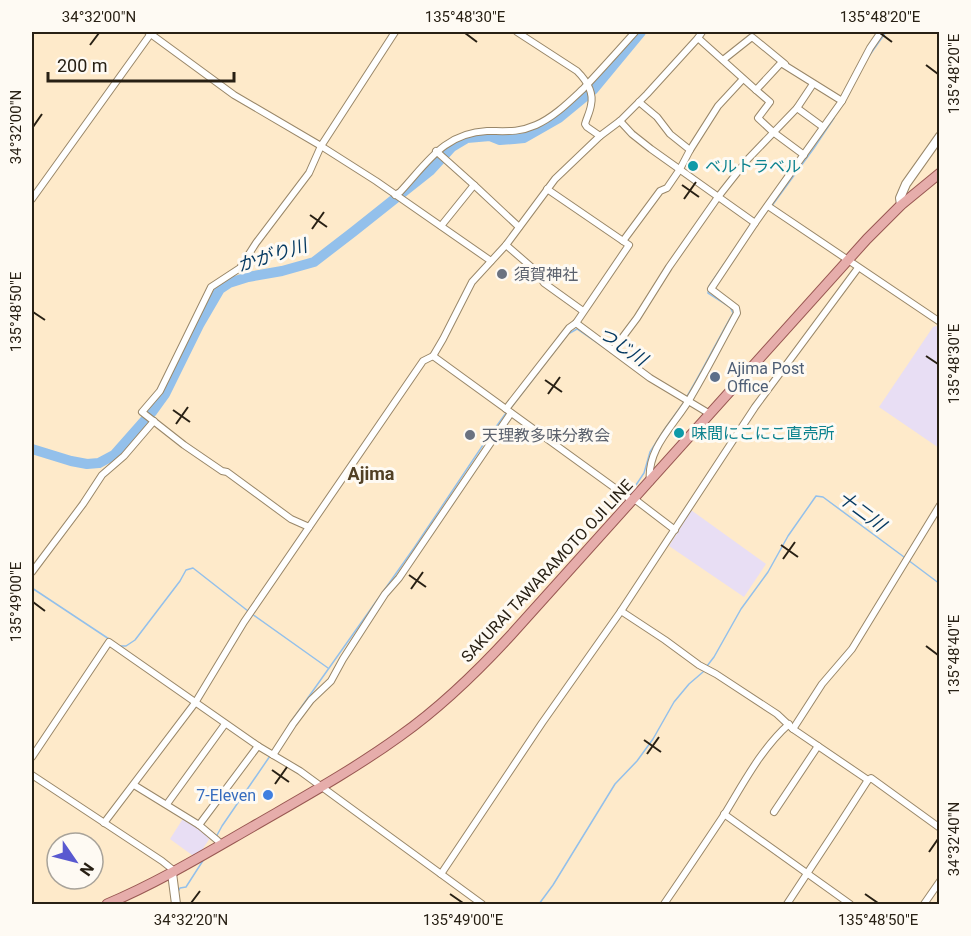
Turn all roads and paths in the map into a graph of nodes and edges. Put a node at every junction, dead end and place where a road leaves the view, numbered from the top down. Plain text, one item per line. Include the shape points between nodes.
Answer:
1 (151, 32) edge
2 (395, 32) edge
3 (517, 32) edge
4 (635, 32) edge
5 (881, 32) edge
6 (700, 35) edge
7 (723, 60) junction
8 (786, 65) junction
9 (743, 80) junction
10 (588, 84) junction
11 (813, 84) junction
12 (756, 90) junction
13 (842, 101) junction
14 (639, 102) junction
15 (797, 108) junction
16 (620, 121) junction
17 (823, 127) junction
18 (773, 132) junction
19 (600, 136) junction
20 (939, 136) edge
21 (321, 146) junction
22 (690, 150) junction
23 (436, 151) junction
24 (804, 154) junction
25 (680, 169) junction
26 (939, 173) edge
27 (474, 185) junction
28 (547, 189) junction
29 (395, 195) junction
30 (718, 197) junction
31 (32, 199) edge
32 (901, 205) junction
33 (768, 206) junction
34 (755, 223) junction
35 (441, 226) junction
36 (519, 227) junction
37 (623, 241) junction
38 (506, 245) junction
39 (491, 261) junction
40 (848, 261) junction
41 (858, 268) junction
42 (583, 311) junction
43 (576, 322) junction
44 (939, 322) edge
45 (613, 350) junction
46 (433, 357) junction
47 (689, 401) junction
48 (509, 411) junction
49 (710, 414) junction
50 (154, 421) junction
51 (650, 482) junction
52 (633, 500) junction
53 (939, 505) edge
54 (309, 527) junction
55 (675, 530) junction
56 (32, 572) edge
57 (621, 611) junction
58 (195, 703) junction
59 (225, 724) junction
60 (791, 726) junction
61 (258, 746) junction
62 (818, 746) junction
63 (273, 755) junction
64 (32, 757) edge
65 (32, 775) edge
66 (867, 780) junction
67 (134, 785) junction
68 (321, 787) junction
69 (168, 804) junction
70 (774, 812) dead end
71 (724, 814) junction
72 (104, 823) junction
73 (199, 825) junction
74 (939, 828) edge
75 (217, 840) junction
76 (172, 873) junction
77 (441, 874) junction
78 (807, 874) junction
79 (939, 881) edge
80 (107, 904) edge
81 (176, 904) edge
82 (482, 904) edge
83 (664, 904) edge
84 (787, 904) edge
85 (850, 904) edge
86 (924, 904) edge

1 - 21 street via 234,95
1 - 31 street
2 - 21 street
3 - 10 street via 577,71
4 - 10 street
5 - 13 street
6 - 7 street
6 - 14 street
7 - 8 street via 752,37
7 - 9 street
8 - 11 street
8 - 12 street via 781,63
9 - 12 street
9 - 22 street via 718,106
10 - 19 street via 592,99 585,124
10 - 23 street via 537,125 514,132 468,134
11 - 13 street
11 - 15 street
12 - 18 street via 770,102 758,118
13 - 17 street
14 - 16 street
14 - 22 street
15 - 17 street
15 - 18 street
16 - 19 street
16 - 25 street
17 - 24 street
18 - 24 street
18 - 30 street
19 - 28 street
20 - 32 street via 906,184
21 - 29 street
21 - 50 street via 309,174 240,268 211,286 160,392 142,412
22 - 25 street
23 - 27 street
23 - 29 street
24 - 33 street
25 - 30 street
25 - 37 street
26 - 32 main road, SAKURAI TAWARAMOTO OJI LINE
27 - 35 street
27 - 36 street
28 - 36 street
28 - 37 street
29 - 35 street
30 - 34 street
30 - 45 street
32 - 40 main road, SAKURAI TAWARAMOTO OJI LINE
33 - 34 street
33 - 40 street
34 - 47 street via 711,289 737,313
35 - 39 street
36 - 38 street
37 - 42 street via 630,245
38 - 39 street
38 - 42 street via 544,283
39 - 46 street via 472,282
40 - 41 street
40 - 49 main road, SAKURAI TAWARAMOTO OJI LINE
41 - 44 street
41 - 55 street via 755,407
42 - 43 street
43 - 45 street
43 - 48 street
45 - 47 street
46 - 48 street
46 - 54 street via 423,361
47 - 49 street
47 - 51 street via 652,456
48 - 52 street
48 - 63 street via 331,681 311,700
49 - 51 main road, SAKURAI TAWARAMOTO OJI LINE
50 - 54 street via 291,519
50 - 56 street via 102,475
51 - 52 main road, SAKURAI TAWARAMOTO OJI LINE
52 - 55 street
52 - 68 main road, SAKURAI TAWARAMOTO OJI LINE via 482,666 402,735
53 - 60 street via 852,649
54 - 58 street
55 - 57 street
57 - 60 street
57 - 77 street
58 - 59 street
58 - 64 street via 109,642
58 - 67 street
59 - 61 street
59 - 69 street
60 - 62 street
60 - 71 street via 782,731 752,769
61 - 63 street
61 - 73 street
62 - 66 street
62 - 70 street
63 - 68 street
65 - 72 street
66 - 74 street via 871,778
66 - 78 street
67 - 69 street
67 - 72 street
68 - 75 main road, SAKURAI TAWARAMOTO OJI LINE
68 - 77 street
69 - 73 street
71 - 78 street
71 - 83 street
72 - 76 street via 162,861
73 - 75 street
75 - 76 main road, SAKURAI TAWARAMOTO OJI LINE
76 - 80 main road, SAKURAI TAWARAMOTO OJI LINE
76 - 81 street
77 - 82 street
78 - 84 street
78 - 85 street
79 - 86 street

